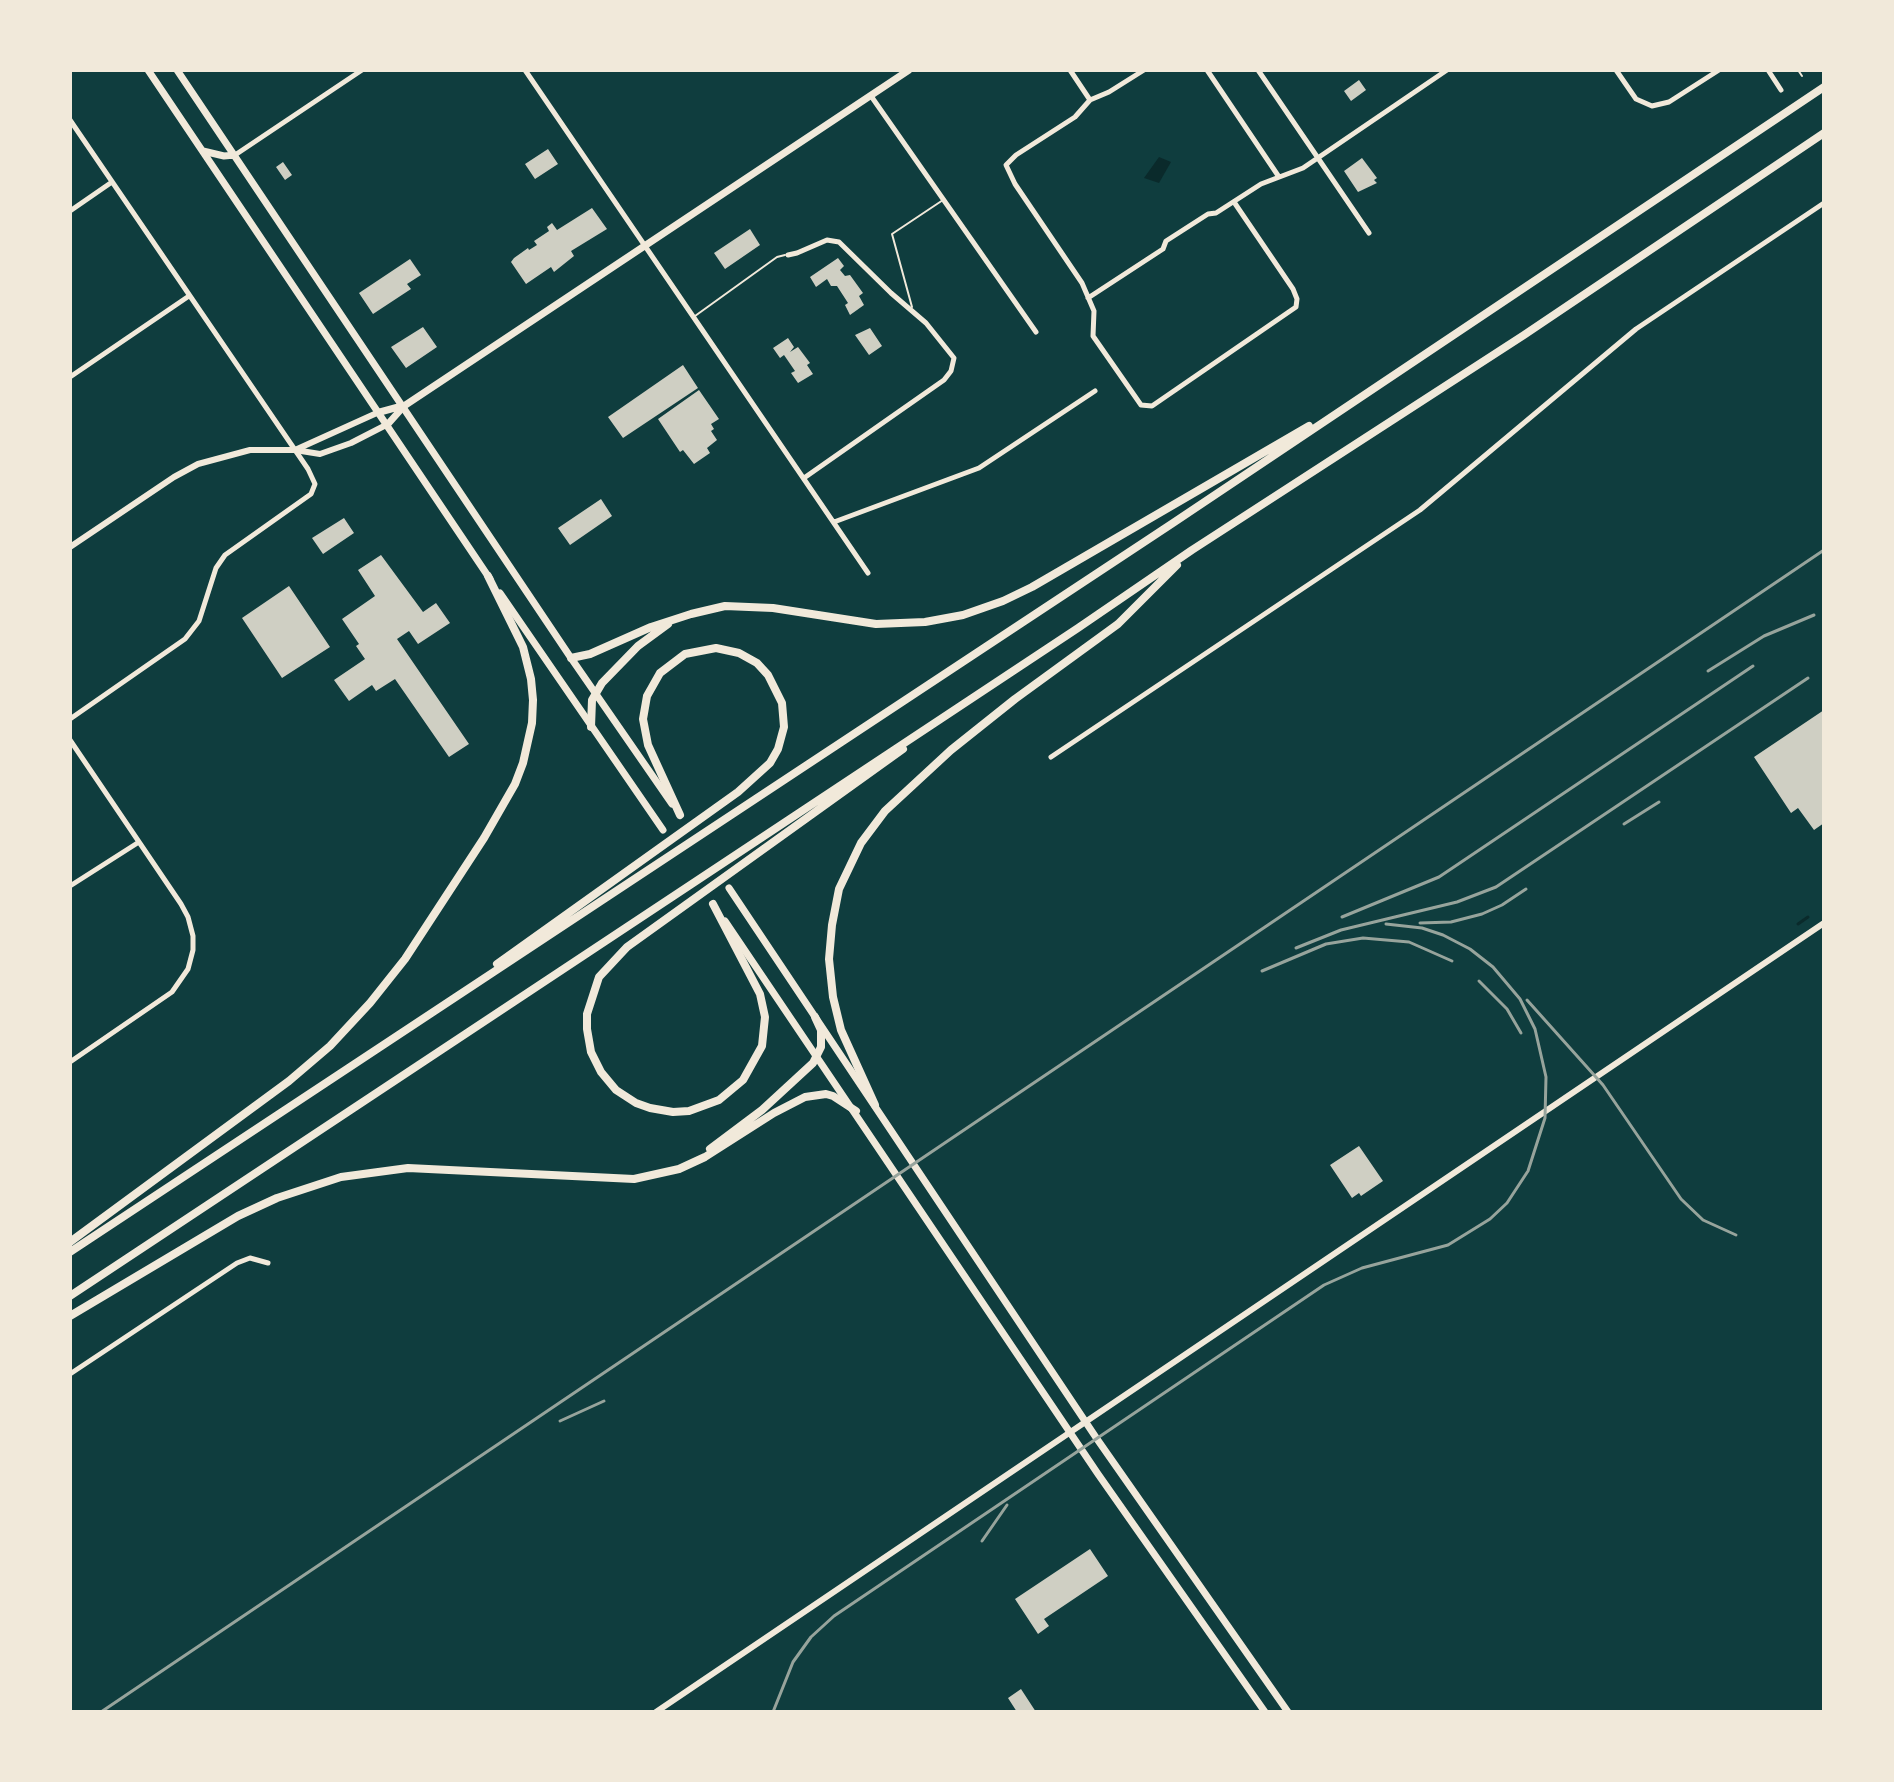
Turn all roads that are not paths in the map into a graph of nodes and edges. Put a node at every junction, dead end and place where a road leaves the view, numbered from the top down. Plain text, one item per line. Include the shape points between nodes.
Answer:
1 (148, 70) edge
2 (177, 70) edge
3 (525, 70) edge
4 (909, 70) edge
5 (1070, 70) edge
6 (1144, 70) edge
7 (1207, 70) edge
8 (1258, 70) edge
9 (1447, 70) edge
10 (1616, 70) edge
11 (1719, 70) edge
12 (1768, 70) edge
13 (360, 71) edge
14 (1824, 87) edge
15 (1781, 90) dead end
16 (871, 96) junction
17 (1090, 100) junction
18 (70, 120) edge
19 (1824, 133) edge
20 (203, 151) junction
21 (235, 155) junction
22 (1318, 158) junction
23 (1279, 177) junction
24 (112, 182) junction
25 (943, 200) junction
26 (1234, 202) junction
27 (1824, 203) edge
28 (70, 211) edge
29 (1369, 233) dead end
30 (646, 247) junction
31 (788, 255) joint
32 (189, 296) junction
33 (1088, 298) junction
34 (914, 312) junction
35 (694, 317) junction
36 (1036, 332) dead end
37 (70, 377) edge
38 (1375, 387) junction
39 (1095, 391) dead end
40 (404, 406) junction
41 (380, 412) junction
42 (388, 424) junction
43 (295, 450) junction
44 (804, 478) junction
45 (834, 522) junction
46 (70, 547) edge
47 (1192, 550) junction
48 (868, 573) dead end
49 (488, 576) junction
50 (675, 619) junction
51 (571, 658) junction
52 (595, 694) junction
53 (970, 699) junction
54 (70, 719) edge
55 (591, 727) junction
56 (70, 740) edge
57 (1051, 757) dead end
58 (680, 816) joint
59 (663, 830) dead end
60 (139, 842) junction
61 (70, 886) edge
62 (729, 888) dead end
63 (712, 902) joint
64 (1824, 923) edge
65 (815, 1017) junction
66 (416, 1023) junction
67 (818, 1056) junction
68 (70, 1062) edge
69 (875, 1105) junction
70 (856, 1111) junction
71 (679, 1169) junction
72 (70, 1242) edge
73 (70, 1252) edge
74 (268, 1263) dead end
75 (70, 1296) edge
76 (70, 1316) edge
77 (70, 1374) edge
78 (1086, 1423) junction
79 (1071, 1433) junction
80 (656, 1712) edge
81 (1265, 1712) edge
82 (1288, 1712) edge

1 - 20 main road
2 - 21 main road
3 - 30 street
4 - 16 main road
5 - 17 street
6 - 17 street
7 - 23 street
8 - 22 street
9 - 22 street
10 - 11 street via 1636,99 1652,106 1669,102
12 - 15 street
13 - 21 street
14 - 38 highway
16 - 25 street
16 - 30 main road
17 - 33 street via 1075,117 1006,165
18 - 24 street
19 - 47 highway
20 - 21 main road
20 - 41 main road
21 - 40 main road
22 - 23 street
22 - 29 street
23 - 26 street
24 - 28 street
24 - 32 street
25 - 34 lane via 892,234
25 - 36 street
26 - 33 street via 1166,241 1163,249
26 - 33 street via 1293,289 1297,304 1152,406 1136,401 1093,336 1094,311
27 - 57 street via 1636,329 1420,510
30 - 35 street
30 - 40 main road
31 - 34 street via 839,242
31 - 35 lane via 777,257
32 - 37 street
32 - 43 street
34 - 44 street via 954,358 951,371
35 - 44 street
38 - 50 highway via 1032,587 983,609 945,620 897,624 740,606
38 - 66 highway
39 - 45 street via 979,468
40 - 41 main road
40 - 42 main road
40 - 51 main road
41 - 42 main road
41 - 43 street
42 - 43 street via 320,454
42 - 49 main road
43 - 46 street via 250,450 198,464
43 - 54 street via 315,484 311,494 225,555 190,635
44 - 45 street
45 - 48 street
47 - 53 highway
47 - 69 highway via 1118,624 924,774 861,843 839,889 829,959 841,1030
49 - 55 main road
49 - 72 highway via 523,647 533,700 523,763 484,838 405,959 330,1046
50 - 51 highway
50 - 52 highway via 618,664
51 - 52 main road
52 - 55 highway
52 - 58 main road
53 - 63 highway via 607,965 590,998 591,1052 616,1090 650,1108 681,1112 704,1107 732,1091 752,1067 764,1039 760,994
53 - 75 highway
55 - 59 main road
56 - 60 street
58 - 66 highway via 651,752 643,710 660,673 678,658 724,649 751,659 773,681 782,703 784,727 775,755 762,771
60 - 61 street
60 - 68 street via 188,917 191,957 172,992
62 - 65 main road
63 - 67 main road
64 - 78 street
65 - 67 highway via 821,1030
65 - 69 main road
66 - 73 highway
67 - 70 main road
67 - 71 highway via 771,1103
69 - 78 main road
70 - 71 highway via 826,1094 805,1097
70 - 79 main road
71 - 76 highway via 618,1180 420,1168 341,1177 238,1216
74 - 77 street via 250,1258 237,1263
78 - 79 street
78 - 82 main road
79 - 80 street
79 - 81 main road

